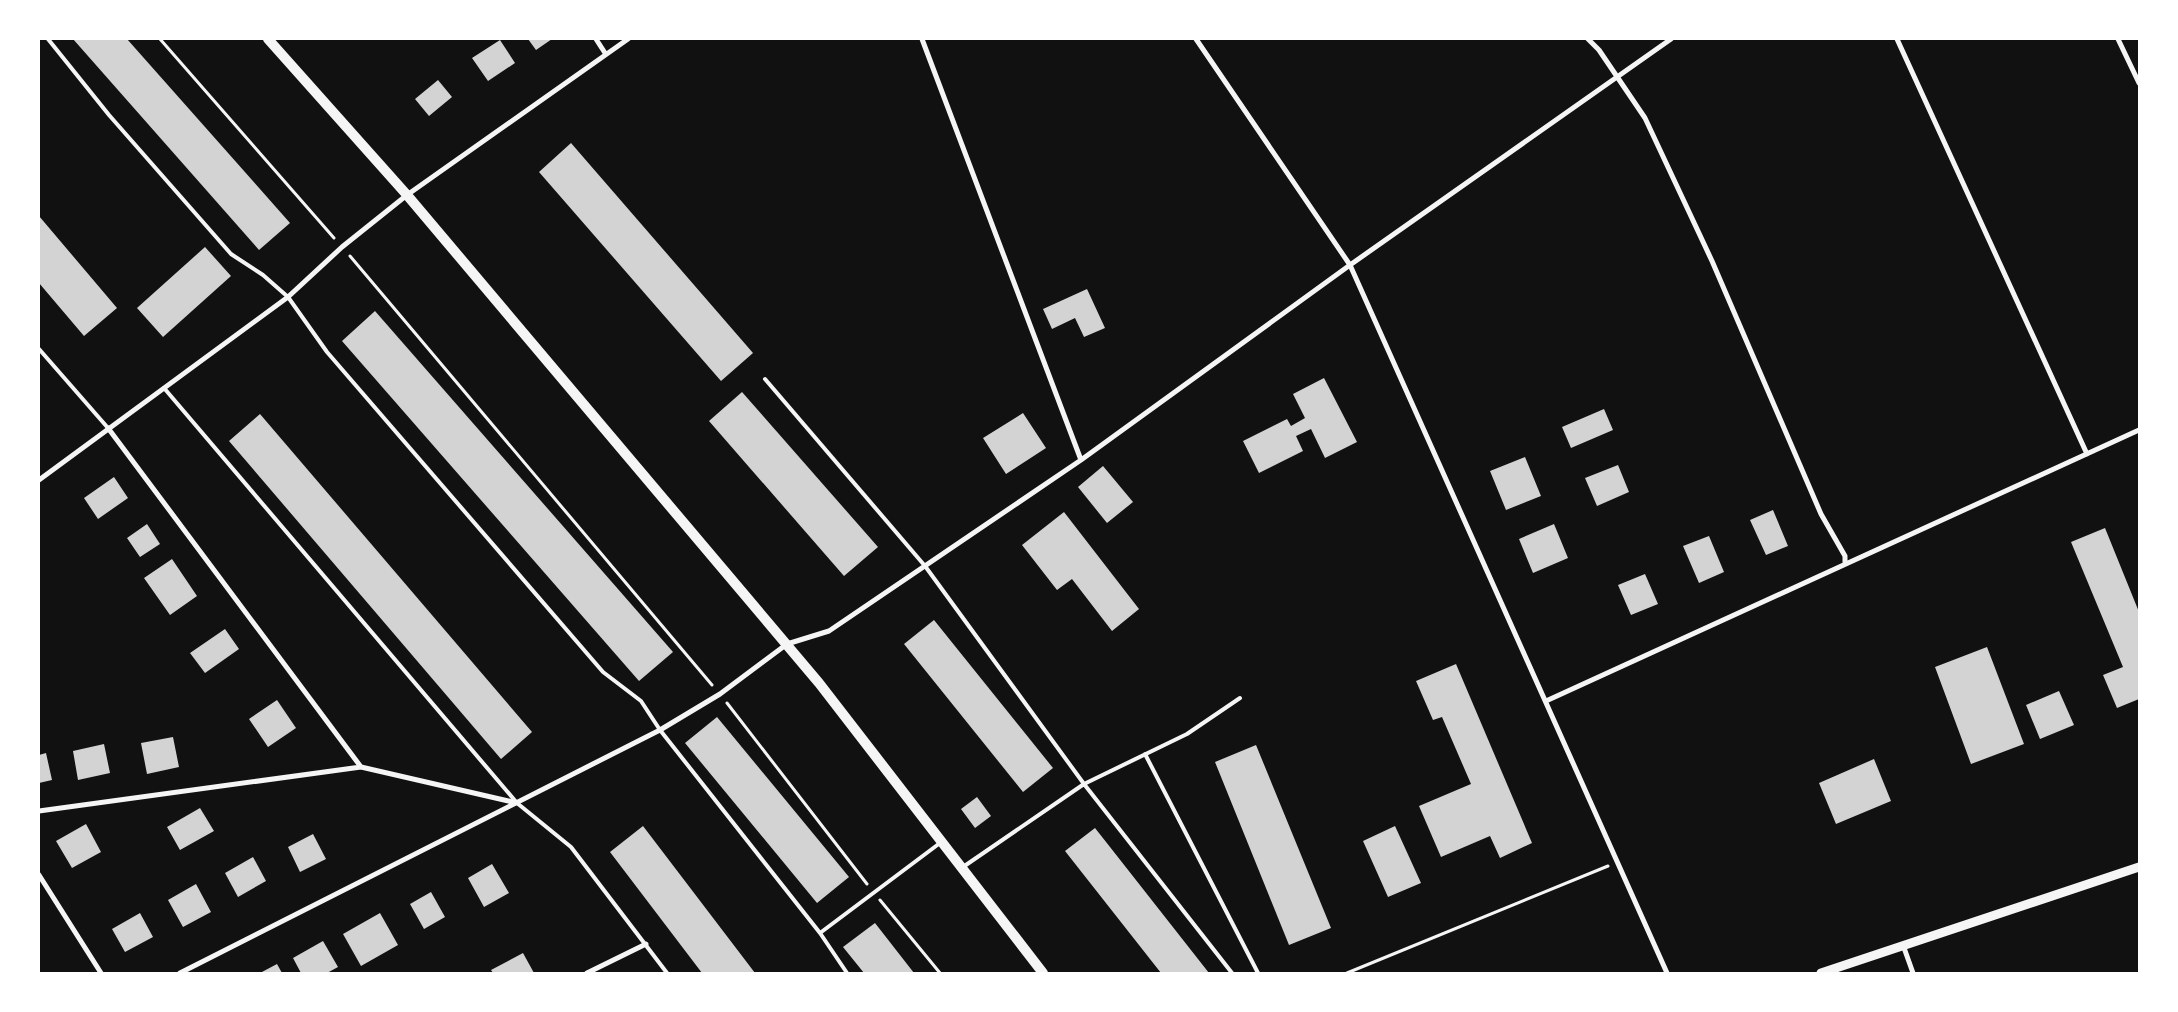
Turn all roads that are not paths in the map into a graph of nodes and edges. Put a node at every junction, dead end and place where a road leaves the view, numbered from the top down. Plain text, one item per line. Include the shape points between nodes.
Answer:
1 (48, 39) edge
2 (268, 39) edge
3 (596, 39) edge
4 (628, 39) edge
5 (922, 39) edge
6 (1196, 39) edge
7 (1588, 39) edge
8 (1671, 39) edge
9 (1897, 39) edge
10 (2118, 39) edge
11 (605, 53) junction
12 (1618, 78) junction
13 (2139, 83) edge
14 (407, 195) junction
15 (1350, 265) junction
16 (288, 297) junction
17 (39, 349) edge
18 (765, 379) dead end
19 (164, 388) junction
20 (108, 428) junction
21 (2139, 430) edge
22 (2087, 454) junction
23 (1081, 460) junction
24 (39, 480) edge
25 (1845, 563) junction
26 (925, 566) junction
27 (787, 644) junction
28 (1240, 698) dead end
29 (1546, 701) junction
30 (660, 730) junction
31 (1145, 754) junction
32 (361, 767) junction
33 (1084, 784) junction
34 (517, 803) junction
35 (39, 810) edge
36 (942, 843) junction
37 (2139, 867) edge
38 (961, 869) junction
39 (39, 875) edge
40 (820, 933) junction
41 (646, 944) junction
42 (1903, 945) junction
43 (101, 973) edge
44 (180, 973) edge
45 (587, 973) edge
46 (667, 973) edge
47 (847, 973) edge
48 (1043, 973) edge
49 (1232, 973) edge
50 (1258, 973) edge
51 (1667, 973) edge
52 (1821, 973) edge
53 (1913, 973) edge

1 - 16 lane via 109,115 231,254 263,275
2 - 14 main road
3 - 11 street
4 - 11 street
5 - 23 street
6 - 15 street
7 - 12 street
8 - 12 street
9 - 22 street
10 - 13 street
11 - 14 street
12 - 15 street
12 - 25 street via 1645,118 1708,252 1811,492 1845,556
14 - 16 street via 342,247
14 - 27 main road
15 - 23 street
15 - 29 street
16 - 19 street
16 - 30 lane via 333,359 603,672 641,701
17 - 20 lane
18 - 26 lane
19 - 20 street
19 - 34 lane
20 - 24 street
20 - 32 street
21 - 22 street
22 - 25 street
23 - 26 street
25 - 29 street
26 - 27 street via 829,632
26 - 33 lane
27 - 30 street via 720,694
27 - 36 main road
28 - 31 lane via 1188,734
29 - 51 street
30 - 34 street
30 - 40 lane
31 - 33 lane
31 - 50 lane
32 - 34 street
32 - 35 street
33 - 38 lane
33 - 49 lane
34 - 41 lane via 572,847
34 - 44 street
36 - 38 main road
36 - 40 lane
37 - 42 street
38 - 48 main road
39 - 43 street
40 - 47 lane
41 - 45 street
41 - 46 lane
42 - 52 street
42 - 53 street

